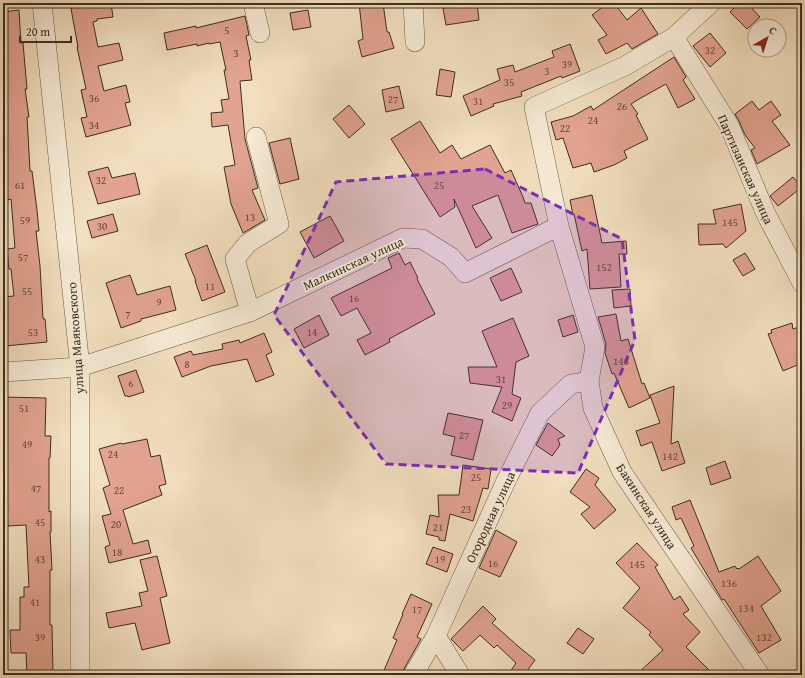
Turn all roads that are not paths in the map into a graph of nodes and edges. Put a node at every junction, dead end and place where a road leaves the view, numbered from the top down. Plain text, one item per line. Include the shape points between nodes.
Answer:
1 (42, 3) edge
2 (254, 3) edge
3 (413, 3) edge
4 (711, 3) edge
5 (260, 33) dead end
6 (674, 37) junction
7 (416, 42) dead end
8 (256, 137) dead end
9 (559, 226) junction
10 (802, 283) edge
11 (250, 312) junction
12 (80, 367) junction
13 (3, 372) edge
14 (589, 381) junction
15 (436, 636) junction
16 (80, 675) edge
17 (413, 675) edge
18 (460, 675) edge
19 (760, 675) edge

1 - 12 street, улица Маяковского
2 - 5 street
3 - 7 street
4 - 6 street
6 - 9 street via 625,66 534,107
6 - 10 street, Партизанская улица via 729,125 765,212
8 - 11 street via 279,224 248,243 235,259
9 - 11 street, Малкинская улица via 465,273 451,257 422,239 403,238
9 - 14 street, Бакинская улица via 594,347
11 - 12 street, Малкинская улица
12 - 13 street, Малкинская улица
12 - 16 street, улица Маяковского
14 - 15 street, Огородная улица via 571,384 540,413 505,483
14 - 19 street, Бакинская улица via 593,408 622,472
15 - 17 street, Огородная улица
15 - 18 street

